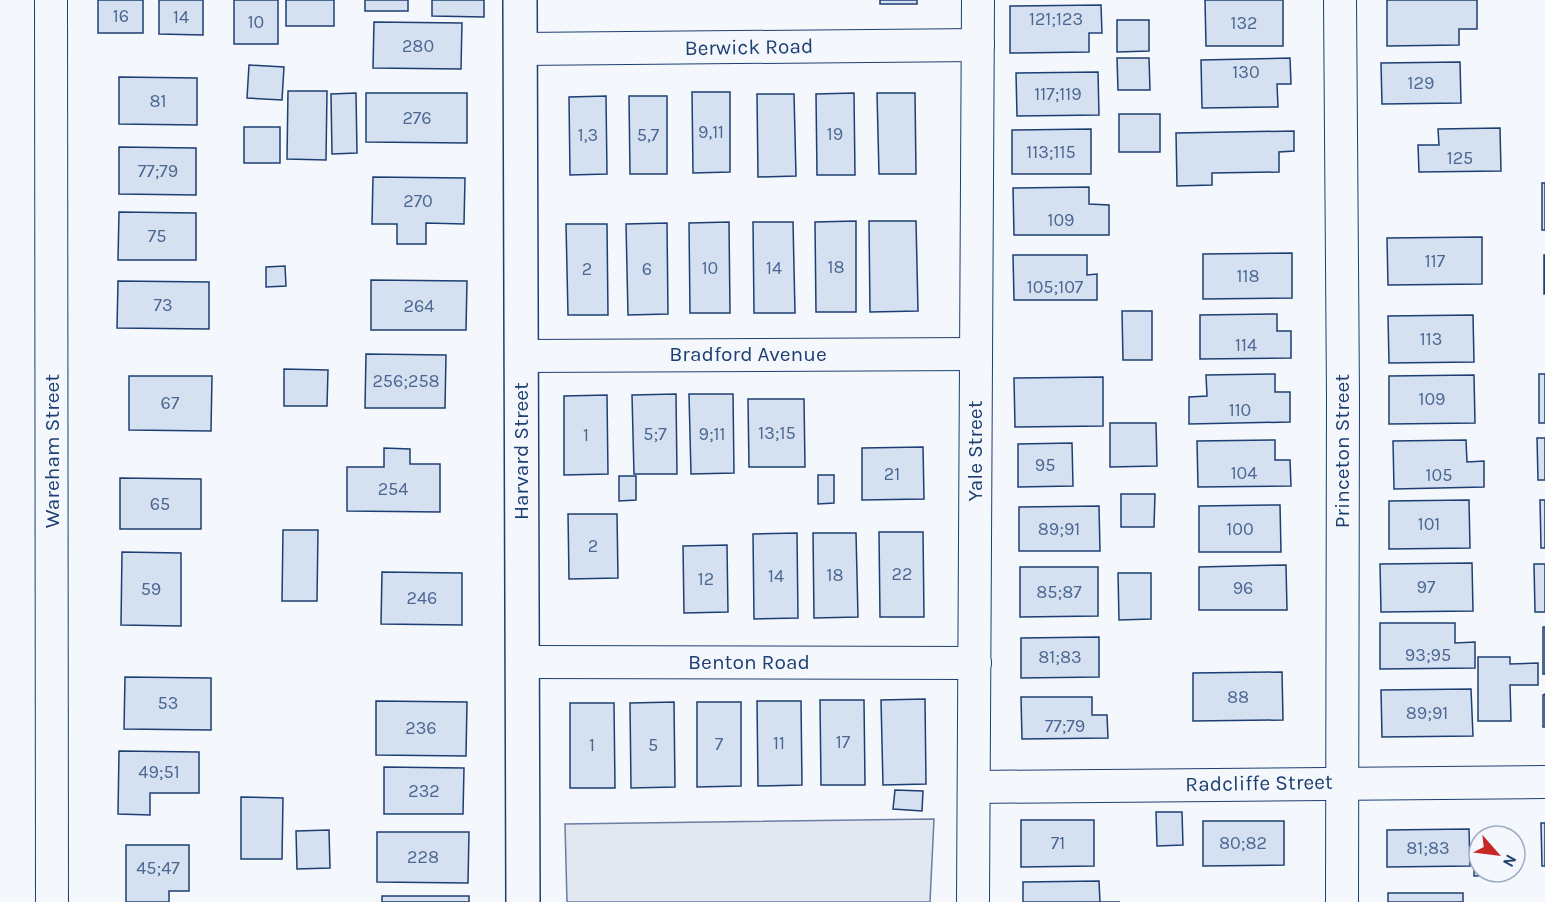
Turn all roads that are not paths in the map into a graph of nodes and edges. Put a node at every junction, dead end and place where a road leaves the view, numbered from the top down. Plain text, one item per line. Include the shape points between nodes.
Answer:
1 (51, 0) edge
2 (520, 0) edge
3 (978, 0) edge
4 (1340, 0) edge
5 (978, 45) junction
6 (520, 49) junction
7 (976, 354) junction
8 (521, 356) junction
9 (523, 662) junction
10 (975, 663) junction
11 (1341, 782) junction
12 (1545, 782) edge
13 (974, 787) junction
14 (52, 902) edge
15 (523, 902) edge
16 (973, 902) edge
17 (1342, 902) edge

1 - 14 street, Wareham Street
2 - 6 main road, Harvard Street
3 - 5 street, Yale Street
4 - 11 street, Princeton Street
5 - 6 street, Berwick Road
5 - 7 street, Yale Street
6 - 8 main road, Harvard Street
7 - 8 street, Bradford Avenue
7 - 10 street, Yale Street
8 - 9 main road, Harvard Street
9 - 10 street, Benton Road
9 - 15 main road, Harvard Street
10 - 13 street, Yale Street
11 - 12 street, Radcliffe Street
11 - 13 street, Radcliffe Street
11 - 17 street, Princeton Street
13 - 16 street, Yale Street

